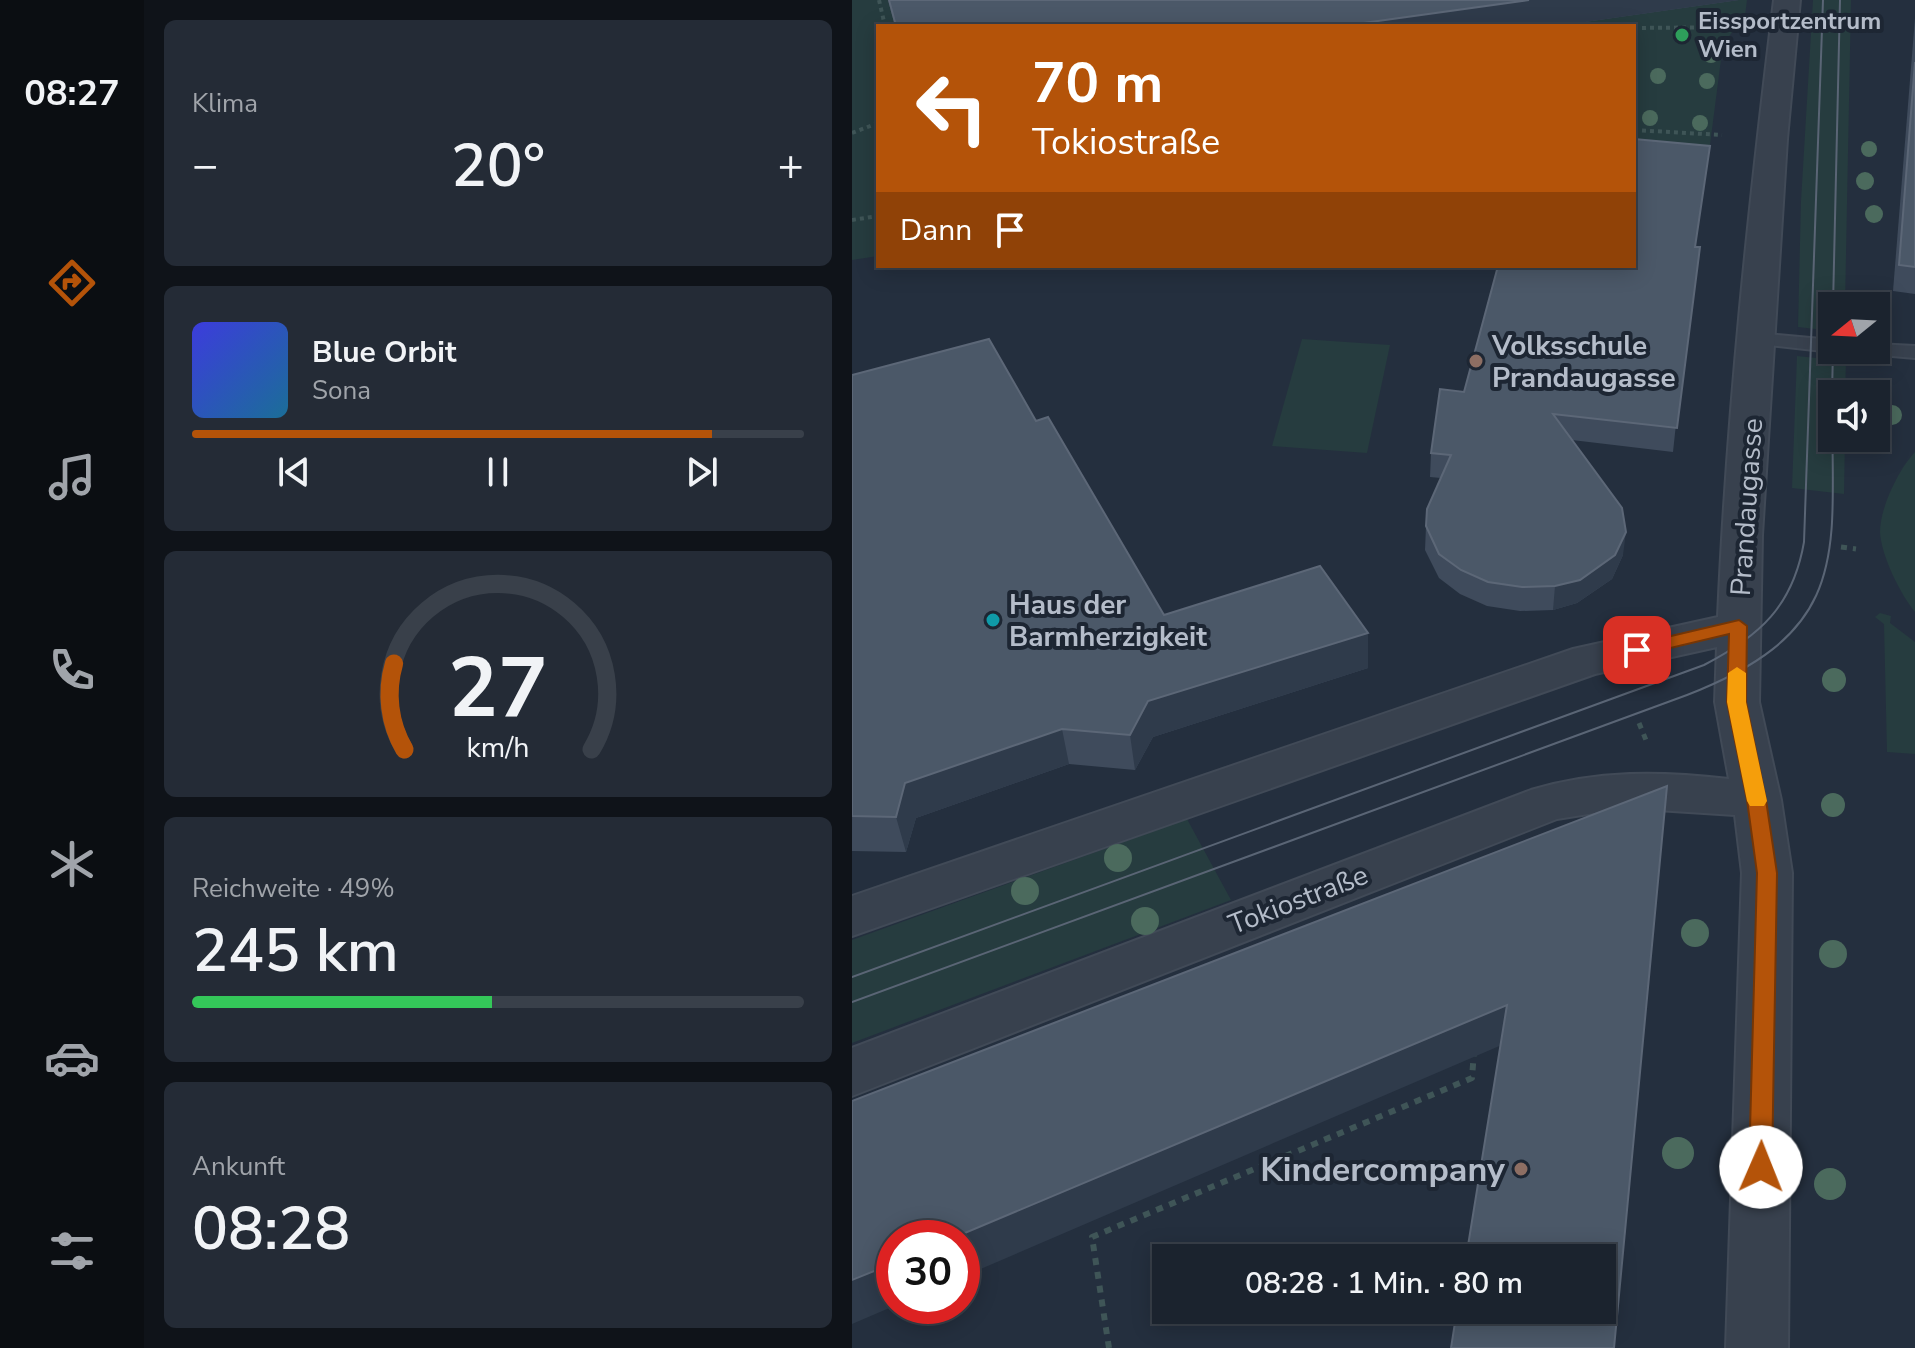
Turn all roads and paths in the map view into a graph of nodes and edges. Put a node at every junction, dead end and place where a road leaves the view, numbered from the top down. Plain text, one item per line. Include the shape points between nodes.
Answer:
1 (879, 0) edge
2 (1785, 13) edge
3 (885, 24) edge
4 (1636, 28) edge
5 (876, 124) edge
6 (1636, 130) edge
7 (852, 133) edge
8 (1722, 135) dead end
9 (876, 216) edge
10 (852, 220) edge
11 (1757, 339) junction
12 (1818, 345) edge
13 (1890, 351) edge
14 (1915, 352) edge
15 (1841, 547) dead end
16 (1856, 549) dead end
17 (1739, 626) junction
18 (1757, 800) junction
19 (852, 916) edge
20 (1475, 1039) edge
21 (852, 1072) edge
22 (1109, 1348) edge
23 (1757, 1348) edge

1 - 3 path
2 - 4 path
2 - 11 street, Prandaugasse
5 - 7 path
6 - 8 path
9 - 10 path
11 - 12 lane
11 - 17 street, Prandaugasse
13 - 14 lane
15 - 16 path
17 - 18 street, Prandaugasse via 1737,702
17 - 19 street via 1588,660
18 - 21 street, Tokiostraße via 1651,788 1613,789 1548,803
18 - 23 street, Prandaugasse via 1767,873
20 - 22 path via 1472,1078 1092,1237

